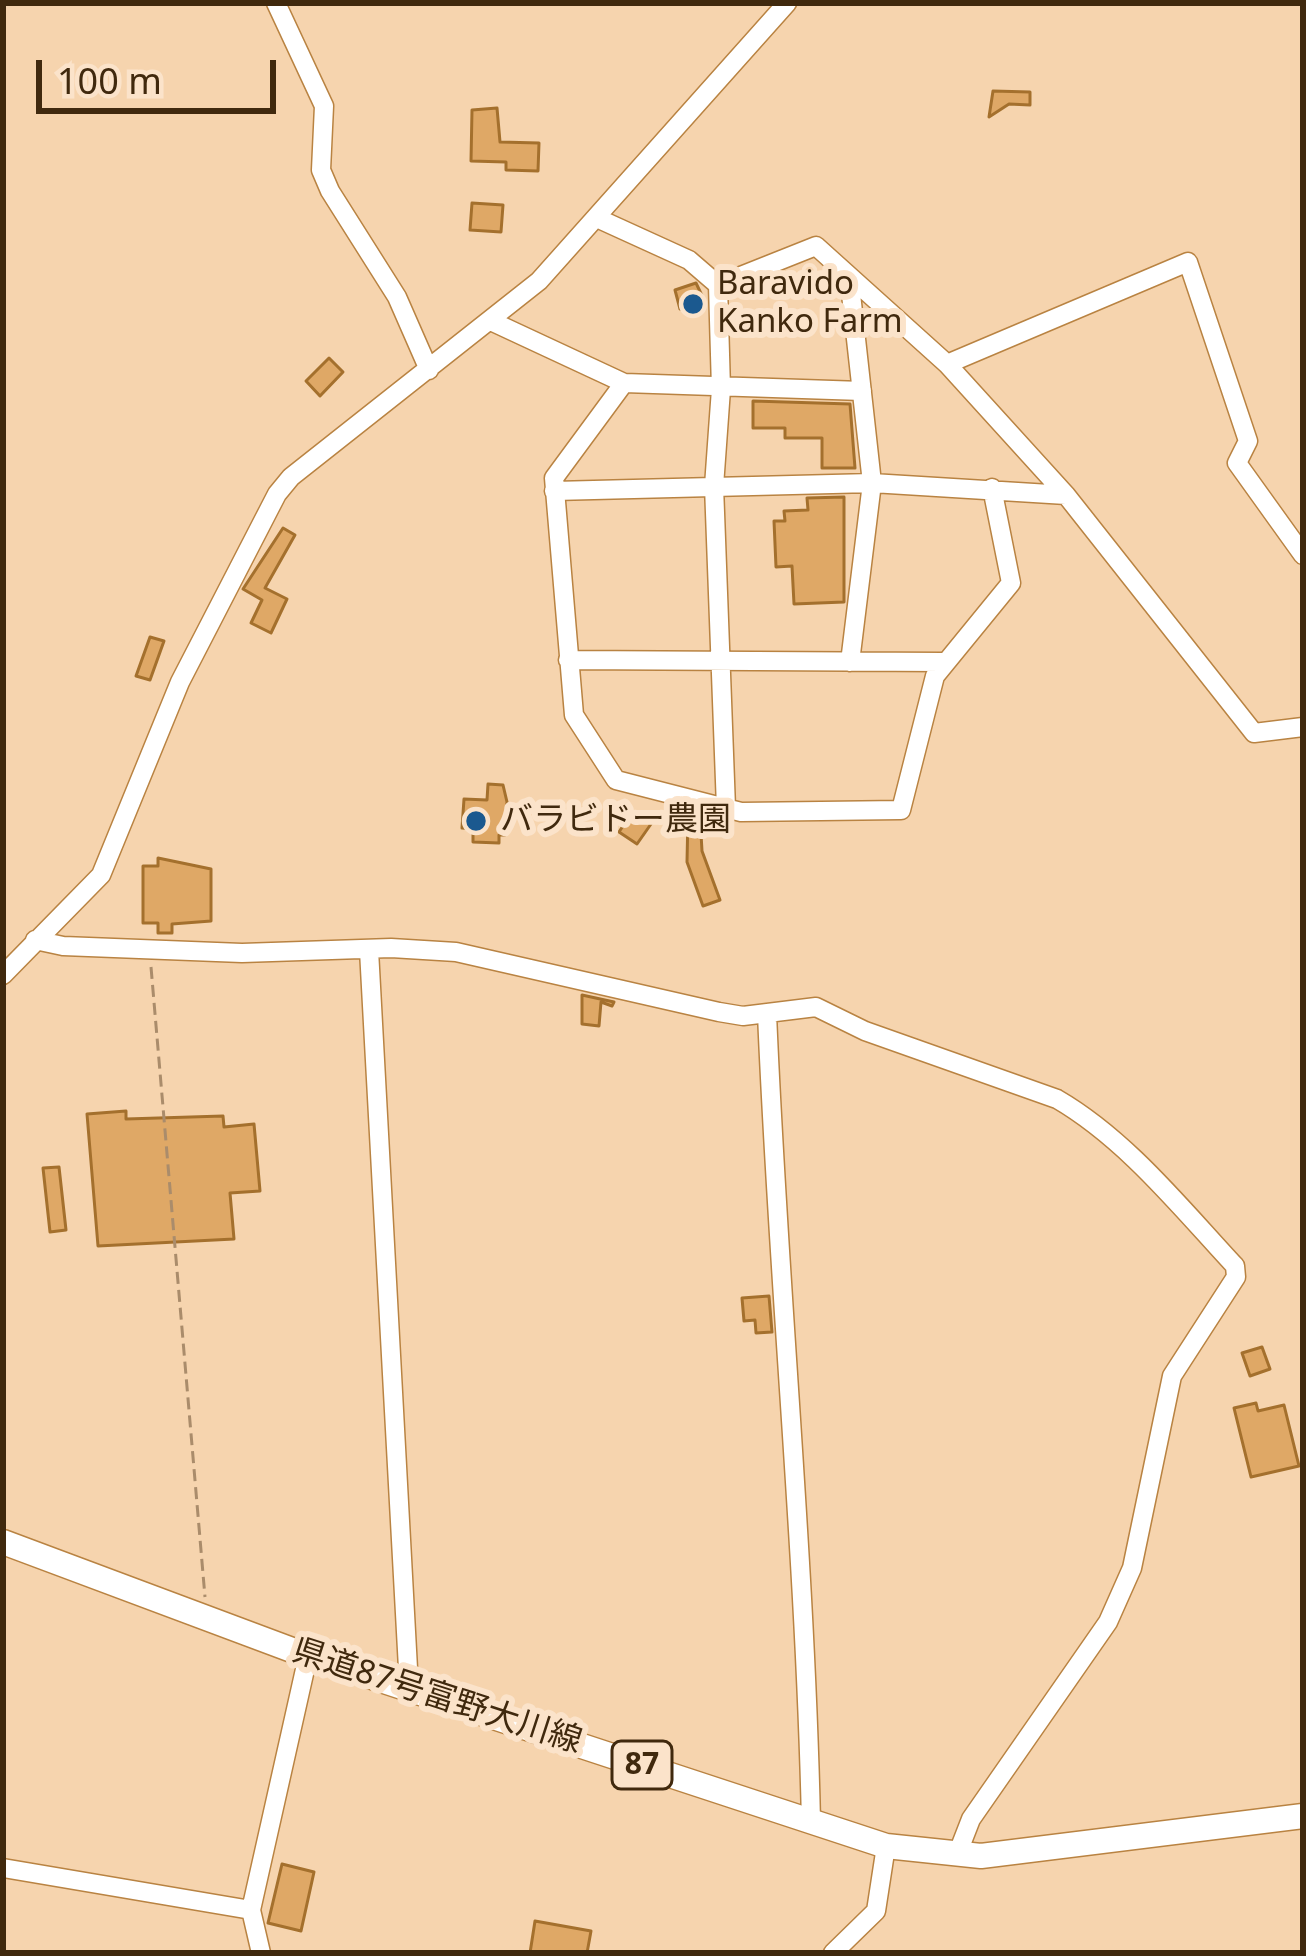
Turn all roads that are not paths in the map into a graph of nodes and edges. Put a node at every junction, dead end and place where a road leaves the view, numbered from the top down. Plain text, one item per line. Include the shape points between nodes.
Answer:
1 (276, 3) edge
2 (787, 3) edge
3 (599, 220) junction
4 (849, 276) junction
5 (718, 285) junction
6 (493, 322) junction
7 (946, 364) junction
8 (429, 370) junction
9 (624, 383) junction
10 (721, 389) junction
11 (862, 392) junction
12 (872, 482) junction
13 (714, 486) junction
14 (992, 488) junction
15 (554, 491) junction
16 (1066, 496) junction
17 (1303, 555) edge
18 (568, 660) junction
19 (722, 661) junction
20 (850, 662) junction
21 (942, 662) junction
22 (1303, 727) edge
23 (726, 808) junction
24 (35, 940) junction
25 (369, 950) junction
26 (3, 975) edge
27 (767, 1013) junction
28 (3, 1542) edge
29 (308, 1656) junction
30 (409, 1687) junction
31 (1303, 1816) edge
32 (811, 1822) junction
33 (886, 1846) junction
34 (957, 1856) junction
35 (3, 1868) edge
36 (251, 1910) junction
37 (261, 1953) edge
38 (833, 1953) edge

1 - 8 street via 324,106 321,170 397,297
2 - 3 street
3 - 5 street via 689,260
3 - 6 street
4 - 5 street via 816,246
4 - 7 street
4 - 11 street
5 - 10 street
6 - 8 street
6 - 9 street
7 - 16 street
7 - 17 street via 1188,262 1248,442 1238,464
8 - 24 street via 277,494 180,682 101,875
9 - 10 street
9 - 15 street via 554,478
10 - 11 street
10 - 13 street
11 - 12 street
12 - 13 street
12 - 14 street
12 - 20 street
13 - 15 street
13 - 19 street
14 - 16 street
14 - 21 street via 1011,583
15 - 18 street
16 - 22 street via 1254,733
18 - 19 street
18 - 23 street via 574,715 616,780
19 - 20 street
19 - 23 street
20 - 21 street
21 - 23 street via 901,810
24 - 25 street via 242,953
24 - 26 street
25 - 27 street via 456,952 719,1012
25 - 30 street
27 - 32 street via 807,1637
27 - 34 street via 816,1007 1057,1099 1162,1188 1234,1266 1236,1277 1172,1376 1132,1568 1108,1622 971,1819
28 - 29 main road, 県道87号富野大川線 / 87
29 - 30 main road, 県道87号富野大川線 / 87
29 - 36 street
30 - 32 main road, 県道87号富野大川線 / 87
31 - 34 main road, 県道87号富野大川線 / 87
32 - 33 main road, 県道87号富野大川線 / 87
33 - 34 main road, 県道87号富野大川線 / 87
33 - 38 street via 876,1911
35 - 36 street
36 - 37 street

